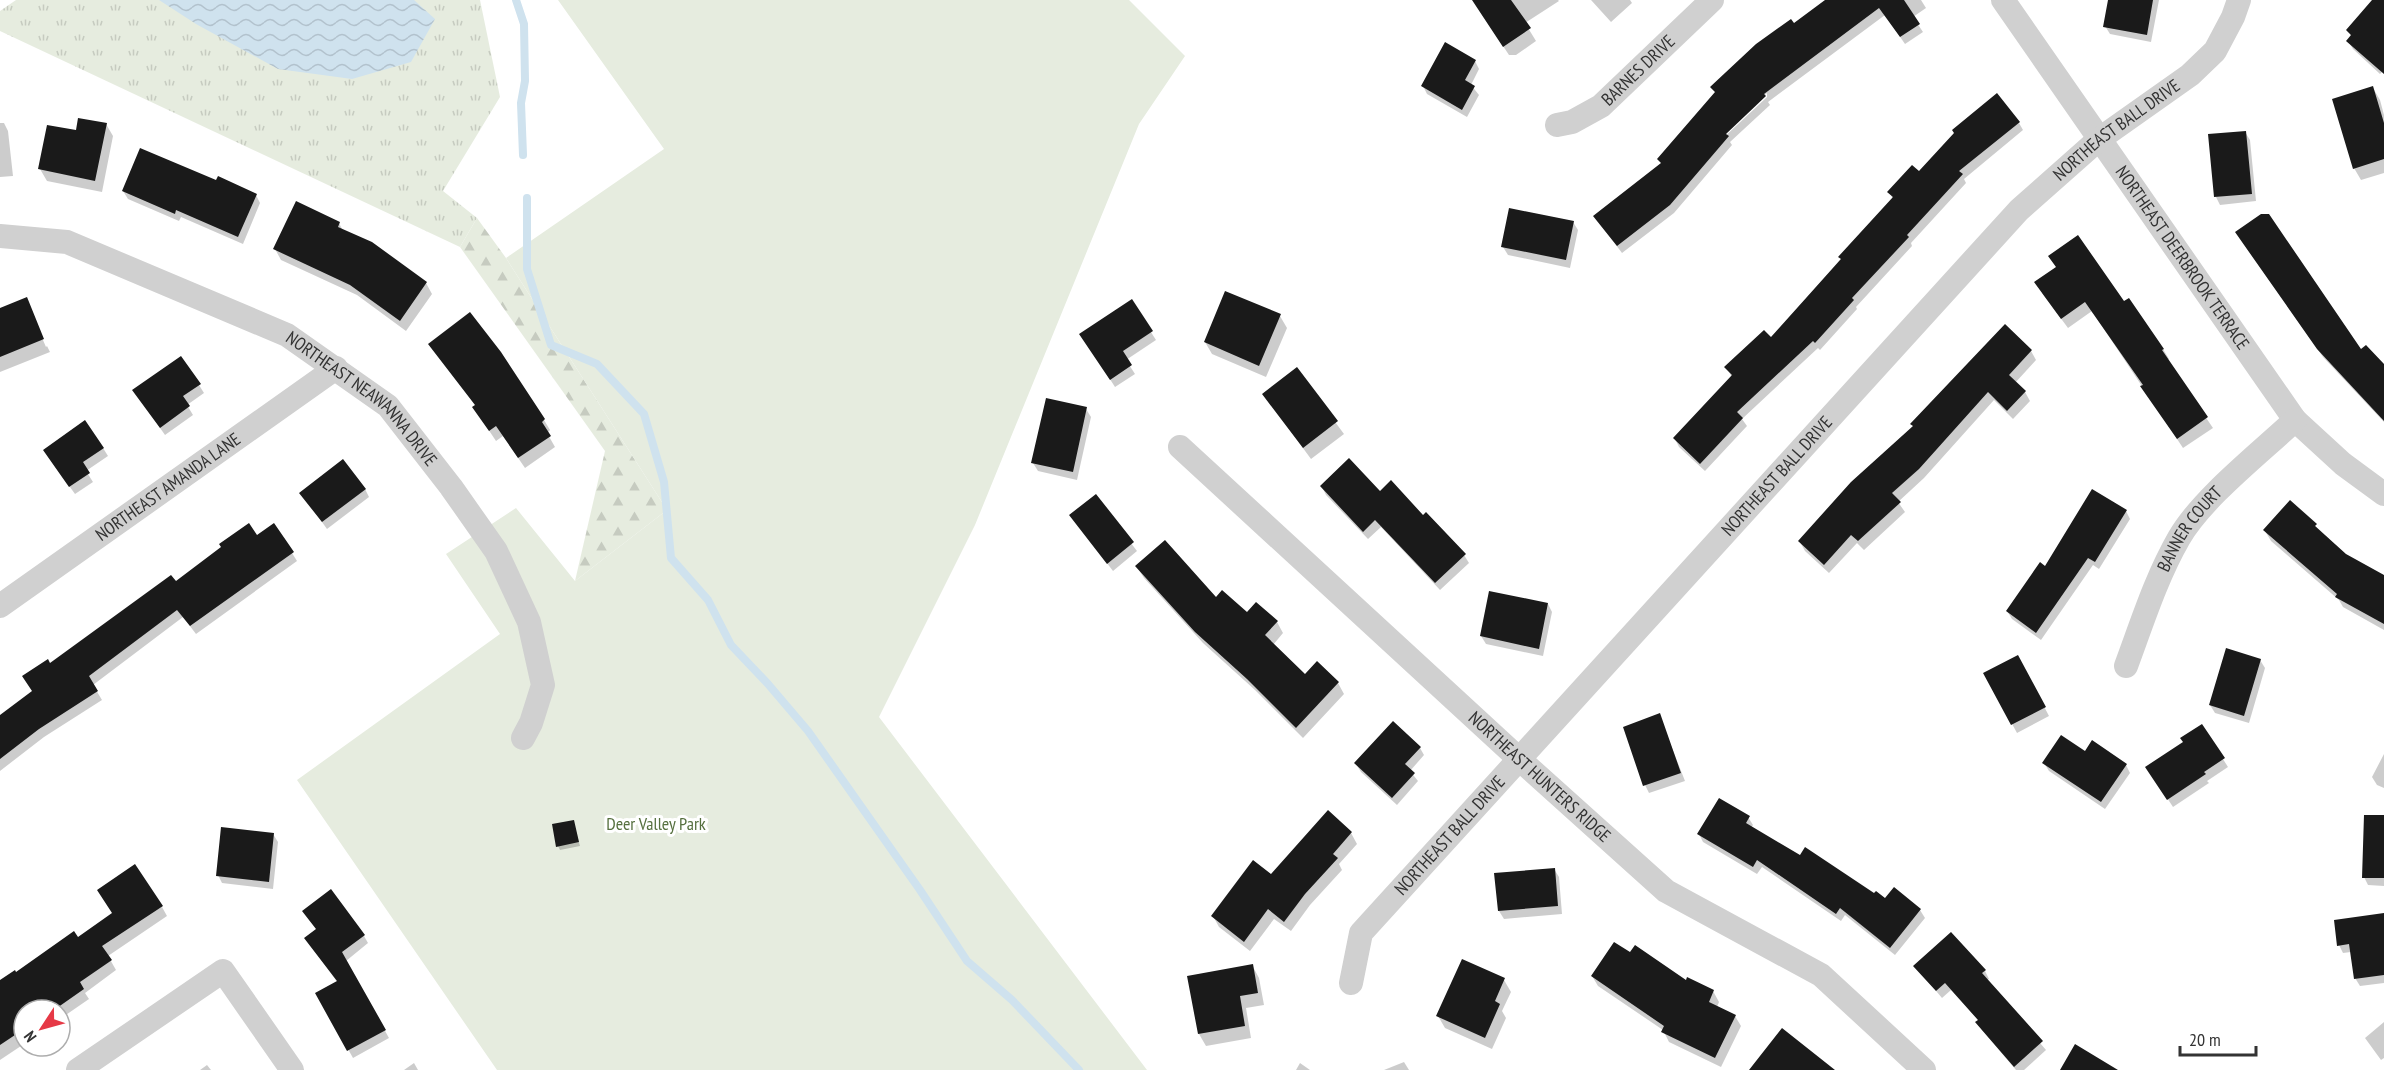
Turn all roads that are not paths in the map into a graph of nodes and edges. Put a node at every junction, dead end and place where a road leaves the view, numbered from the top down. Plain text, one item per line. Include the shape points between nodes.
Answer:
1 (1712, 0) edge
2 (2003, 0) edge
3 (2239, 0) edge
4 (1557, 125) dead end
5 (2098, 140) junction
6 (0, 236) edge
7 (336, 368) junction
8 (2295, 420) junction
9 (1180, 447) dead end
10 (2384, 494) edge
11 (0, 606) edge
12 (2126, 666) dead end
13 (523, 738) dead end
14 (1518, 758) junction
15 (1351, 983) dead end
16 (78, 1070) edge
17 (292, 1070) edge
18 (1924, 1070) edge

1 - 4 street, BARNES DRIVE via 1601,106 1572,122
2 - 5 street, NORTHEAST DEERBROOK TERRACE
3 - 5 street, NORTHEAST BALL DRIVE via 2216,51 2190,75
5 - 8 street, NORTHEAST DEERBROOK TERRACE
5 - 14 street, NORTHEAST BALL DRIVE via 2019,210
6 - 7 street, NORTHEAST NEAWANNA DRIVE via 67,242 287,335
7 - 11 street, NORTHEAST AMANDA LANE
7 - 13 street, NORTHEAST NEAWANNA DRIVE via 388,405 496,551 528,622 543,685
8 - 10 street, NORTHEAST DEERBROOK TERRACE via 2343,464
8 - 12 street, BANNER COURT via 2208,501 2180,537 2160,577
9 - 14 street, NORTHEAST HUNTERS RIDGE
14 - 15 street, NORTHEAST BALL DRIVE via 1360,933
14 - 18 street, NORTHEAST HUNTERS RIDGE via 1666,891 1821,975
16 - 17 street via 223,971

